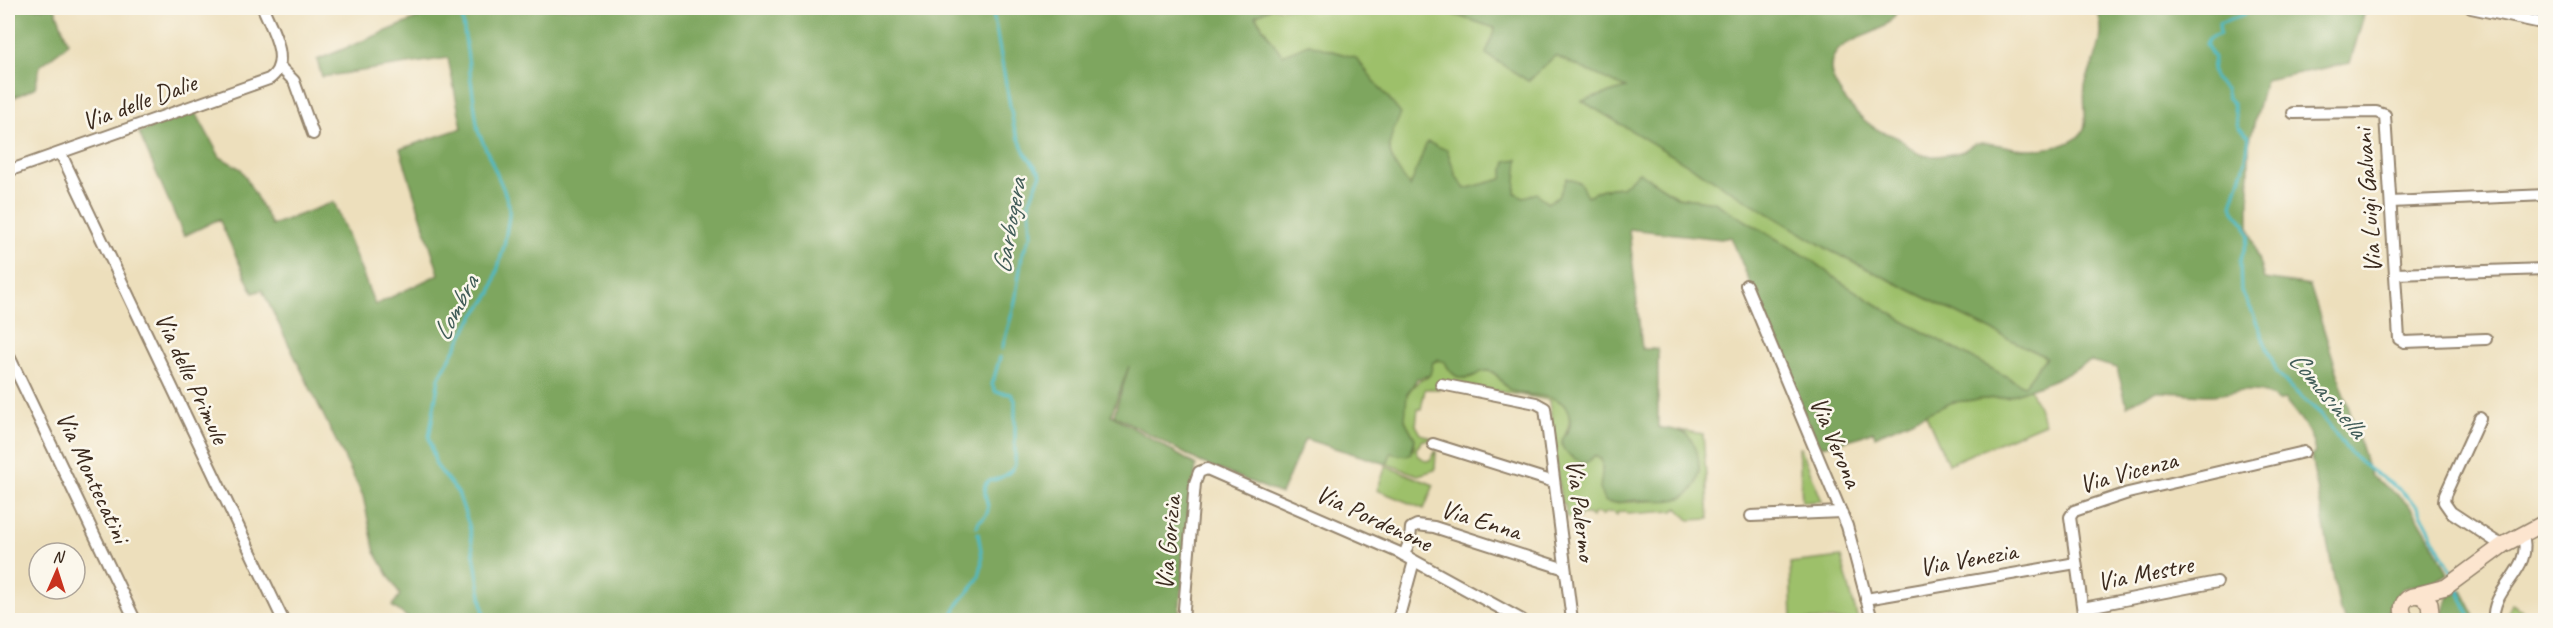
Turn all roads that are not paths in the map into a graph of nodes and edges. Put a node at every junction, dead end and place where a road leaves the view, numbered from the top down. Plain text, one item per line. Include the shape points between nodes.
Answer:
1 (263, 8) edge
2 (2471, 8) edge
3 (2546, 24) edge
4 (280, 67) junction
5 (2293, 112) dead end
6 (313, 134) dead end
7 (61, 154) junction
8 (8, 171) edge
9 (2546, 195) edge
10 (2391, 202) junction
11 (2546, 269) edge
12 (2395, 274) junction
13 (1746, 285) dead end
14 (2486, 339) dead end
15 (8, 354) edge
16 (1441, 384) dead end
17 (2480, 418) dead end
18 (1433, 444) dead end
19 (2304, 452) dead end
20 (1202, 471) joint
21 (1554, 482) junction
22 (1841, 512) junction
23 (1751, 516) dead end
24 (2546, 522) edge
25 (2473, 527) junction
26 (2522, 534) junction
27 (2508, 542) junction
28 (2487, 556) junction
29 (1409, 558) junction
30 (2076, 563) junction
31 (1565, 569) junction
32 (2217, 582) dead end
33 (2446, 587) junction
34 (2419, 594) junction
35 (1866, 599) junction
36 (2083, 608) junction
37 (2402, 616) edge
38 (2428, 618) edge
39 (135, 621) edge
40 (283, 621) edge
41 (1183, 621) edge
42 (1398, 621) edge
43 (1522, 621) edge
44 (1572, 621) edge
45 (1872, 621) edge
46 (2084, 621) edge
47 (2494, 621) edge

1 - 4 street via 279,49
2 - 3 street
4 - 6 street via 294,81
4 - 7 street, Via delle Dalie via 270,79
5 - 10 street, Via Luigi Galvani via 2384,114
7 - 8 street, Via delle Dalie
7 - 40 street, Via delle Primule
9 - 10 street
10 - 12 street, Via Luigi Galvani
11 - 12 street
12 - 14 street, Via Luigi Galvani via 2401,341
13 - 22 street, Via Verona
15 - 39 street, Via Montecatini
16 - 21 street, Via Palermo via 1542,406
17 - 25 street via 2444,500 2449,510
18 - 21 street
19 - 30 street, Via Vicenza via 2128,493 2075,510 2070,517
20 - 29 street, Via Pordenone via 1214,471
20 - 41 street, Via Gorizia via 1195,488
21 - 31 street, Via Palermo
22 - 23 street
22 - 35 street, Via Verona
24 - 26 street
25 - 27 street via 2497,542
25 - 28 street via 2490,548
26 - 27 street
26 - 47 street via 2524,556 2495,605
27 - 28 street
28 - 33 street
29 - 31 street, Via Enna via 1411,528 1421,525
29 - 42 street
29 - 43 street, Via Pordenone
30 - 35 street, Via Venezia
30 - 36 street, Via Vicenza
31 - 44 street, Via Palermo
32 - 36 street, Via Mestre
33 - 34 street
33 - 38 street
34 - 37 street via 2410,596
34 - 38 street via 2428,600
35 - 45 street, Via Verona
36 - 46 street, Via Vicenza

